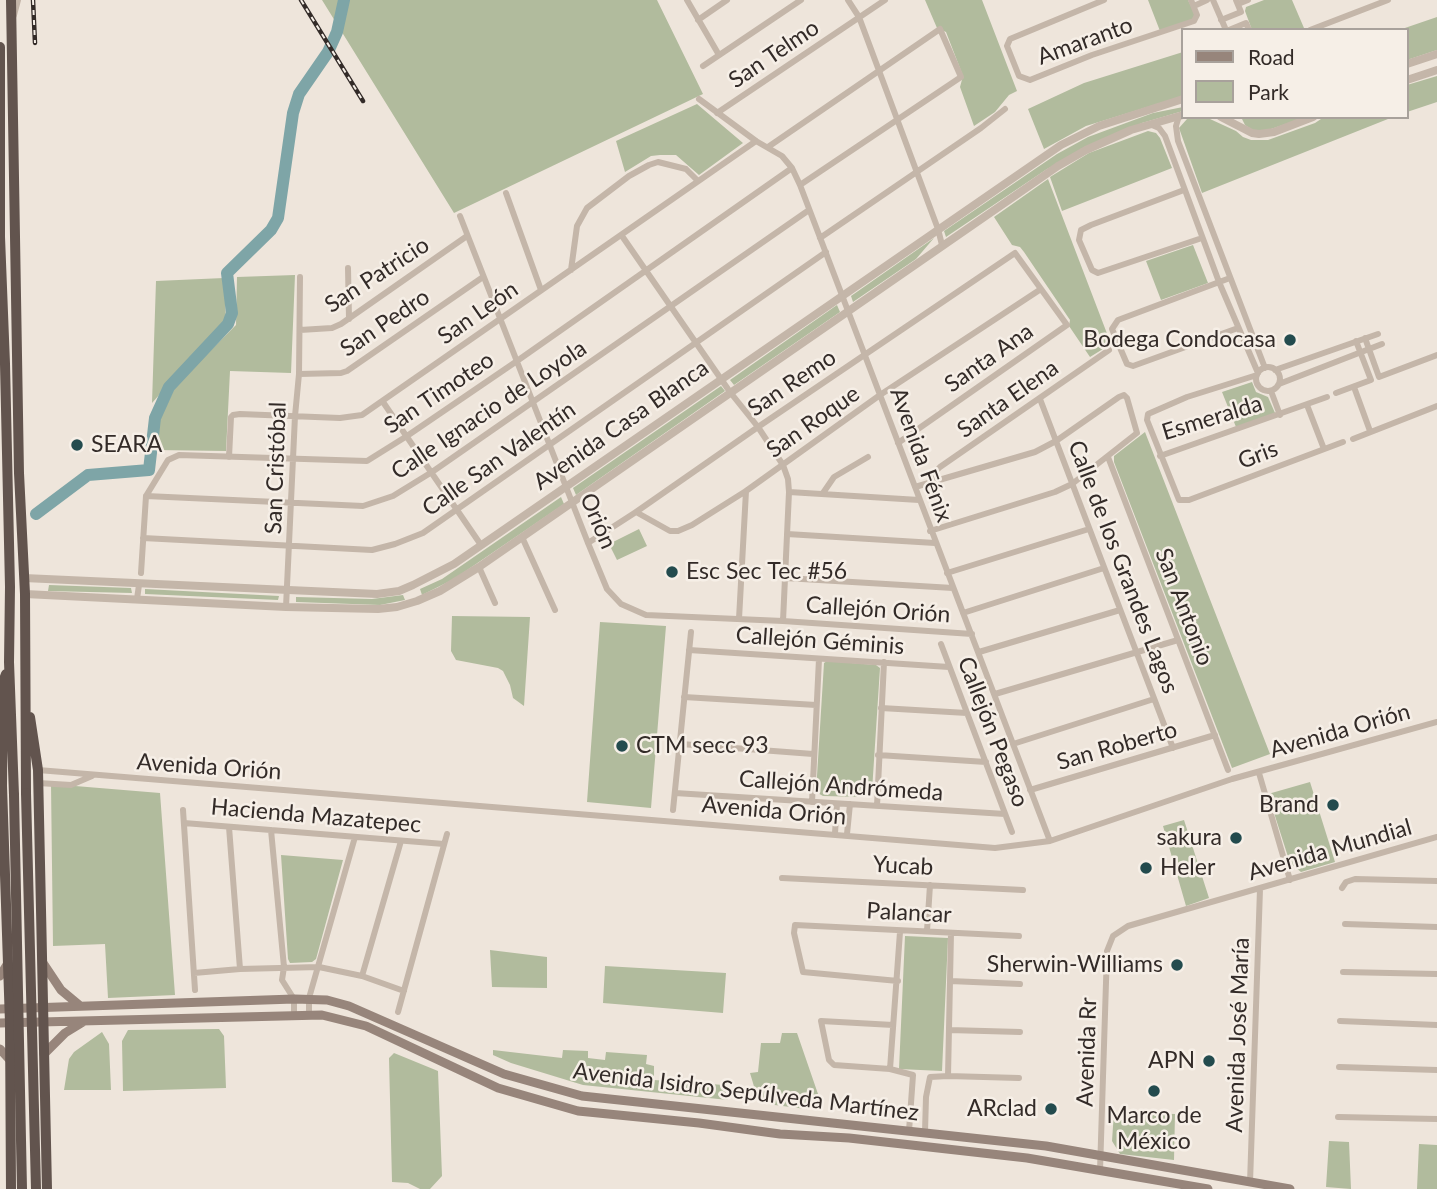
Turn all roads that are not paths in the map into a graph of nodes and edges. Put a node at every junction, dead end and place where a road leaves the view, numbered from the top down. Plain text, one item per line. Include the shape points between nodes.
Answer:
1 (11, 0) edge
2 (17, 0) edge
3 (687, 0) edge
4 (727, 0) edge
5 (801, 0) edge
6 (848, 0) edge
7 (885, 0) edge
8 (1104, 0) edge
9 (1206, 0) edge
10 (1213, 0) edge
11 (1248, 0) edge
12 (1388, 0) edge
13 (1237, 2) edge
14 (1193, 3) edge
15 (1082, 4) edge
16 (12, 18) junction
17 (859, 18) junction
18 (1221, 19) junction
19 (698, 20) junction
20 (1227, 28) edge
21 (1315, 28) edge
22 (0, 47) edge
23 (1437, 54) edge
24 (719, 55) junction
25 (1409, 63) edge
26 (703, 66) dead end
27 (878, 70) junction
28 (1437, 70) edge
29 (0, 71) edge
30 (1409, 79) edge
31 (699, 99) dead end
32 (1182, 99) edge
33 (1005, 109) dead end
34 (717, 113) junction
35 (1181, 116) edge
36 (897, 119) junction
37 (1307, 119) edge
38 (1238, 121) edge
39 (1150, 124) junction
40 (756, 141) junction
41 (1178, 141) junction
42 (1167, 145) junction
43 (768, 147) junction
44 (1187, 164) junction
45 (792, 168) junction
46 (1176, 169) junction
47 (917, 171) junction
48 (698, 181) junction
49 (800, 185) junction
50 (1180, 192) junction
51 (506, 193) dead end
52 (0, 201) edge
53 (810, 211) junction
54 (460, 216) dead end
55 (938, 229) junction
56 (467, 236) junction
57 (622, 236) junction
58 (0, 237) edge
59 (820, 238) junction
60 (1199, 239) junction
61 (942, 245) junction
62 (826, 252) junction
63 (1221, 253) junction
64 (1210, 257) junction
65 (348, 268) dead end
66 (571, 270) junction
67 (646, 270) junction
68 (300, 277) dead end
69 (483, 277) junction
70 (1230, 278) junction
71 (1216, 283) junction
72 (1041, 289) junction
73 (541, 290) junction
74 (842, 296) junction
75 (672, 306) junction
76 (848, 309) junction
77 (349, 319) junction
78 (499, 320) junction
79 (1238, 328) junction
80 (300, 330) junction
81 (1378, 334) dead end
82 (1366, 338) junction
83 (1356, 341) junction
84 (697, 342) junction
85 (1382, 344) dead end
86 (1256, 348) junction
87 (1109, 349) dead end
88 (1369, 349) junction
89 (1247, 352) junction
90 (1360, 352) junction
91 (866, 354) junction
92 (1437, 355) edge
93 (517, 361) junction
94 (1265, 368) junction
95 (1275, 370) junction
96 (299, 374) junction
97 (1257, 374) junction
98 (721, 379) junction
99 (1279, 384) junction
100 (1354, 387) junction
101 (1271, 391) junction
102 (730, 392) junction
103 (1336, 393) dead end
104 (880, 395) junction
105 (1327, 397) dead end
106 (1040, 400) junction
107 (383, 402) junction
108 (533, 402) junction
109 (1307, 405) junction
110 (1437, 406) edge
111 (1280, 415) junction
112 (295, 416) junction
113 (758, 427) junction
114 (1370, 431) junction
115 (407, 436) junction
116 (1353, 439) dead end
117 (1056, 441) junction
118 (1343, 442) dead end
119 (898, 443) junction
120 (550, 445) junction
121 (1324, 449) junction
122 (1160, 456) junction
123 (229, 457) junction
124 (868, 457) dead end
125 (1108, 457) junction
126 (293, 459) junction
127 (782, 465) junction
128 (432, 472) junction
129 (933, 481) junction
130 (1072, 484) junction
131 (915, 487) junction
132 (565, 488) junction
133 (746, 491) junction
134 (789, 492) junction
135 (823, 493) junction
136 (146, 496) junction
137 (919, 500) junction
138 (291, 503) junction
139 (571, 503) junction
140 (456, 508) junction
141 (636, 512) junction
142 (1089, 529) junction
143 (930, 531) junction
144 (787, 534) junction
145 (522, 537) junction
146 (143, 538) junction
147 (588, 542) junction
148 (935, 544) junction
149 (290, 545) junction
150 (481, 545) junction
151 (479, 567) junction
152 (1104, 568) junction
153 (141, 573) dead end
154 (947, 573) junction
155 (24, 578) junction
156 (785, 578) junction
157 (139, 585) junction
158 (413, 585) junction
159 (953, 588) junction
160 (286, 591) junction
161 (25, 594) junction
162 (137, 599) junction
163 (417, 601) junction
164 (495, 603) dead end
165 (286, 607) junction
166 (555, 610) dead end
167 (1120, 610) junction
168 (963, 613) junction
169 (739, 619) junction
170 (783, 621) junction
171 (691, 632) dead end
172 (972, 634) junction
173 (1178, 640) junction
174 (940, 644) dead end
175 (690, 650) junction
176 (979, 652) junction
177 (1136, 653) junction
178 (819, 659) junction
179 (9, 662) junction
180 (884, 662) junction
181 (949, 667) junction
182 (995, 694) junction
183 (684, 697) junction
184 (1154, 699) junction
185 (25, 701) junction
186 (816, 705) junction
187 (881, 708) junction
188 (967, 713) junction
189 (1437, 722) edge
190 (1214, 735) junction
191 (681, 744) junction
192 (1013, 744) junction
193 (1173, 748) junction
194 (814, 754) junction
195 (878, 755) junction
196 (986, 762) junction
197 (38, 770) junction
198 (1228, 770) dead end
199 (1259, 773) junction
200 (92, 776) junction
201 (38, 783) junction
202 (1030, 790) junction
203 (675, 793) junction
204 (812, 802) junction
205 (837, 804) junction
206 (850, 804) junction
207 (877, 806) junction
208 (183, 810) dead end
209 (673, 810) dead end
210 (1005, 814) junction
211 (184, 823) junction
212 (229, 827) junction
213 (271, 830) junction
214 (1012, 832) dead end
215 (835, 833) junction
216 (447, 834) dead end
217 (847, 834) junction
218 (355, 837) junction
219 (1437, 837) edge
220 (401, 841) junction
221 (1050, 841) junction
222 (444, 844) junction
223 (782, 878) dead end
224 (1290, 880) junction
225 (1437, 881) edge
226 (930, 885) junction
227 (1342, 888) dead end
228 (1260, 889) junction
229 (1023, 890) dead end
230 (1345, 924) dead end
231 (1437, 927) edge
232 (927, 931) junction
233 (900, 932) junction
234 (951, 933) junction
235 (1019, 936) dead end
236 (1113, 936) joint
237 (284, 967) junction
238 (319, 967) junction
239 (43, 969) junction
240 (240, 969) junction
241 (1343, 972) dead end
242 (194, 974) junction
243 (1437, 974) edge
244 (4, 975) edge
245 (362, 976) junction
246 (898, 981) junction
247 (950, 981) junction
248 (1020, 984) dead end
249 (195, 990) dead end
250 (404, 991) junction
251 (294, 999) junction
252 (309, 999) junction
253 (79, 1005) junction
254 (42, 1006) junction
255 (5, 1009) edge
256 (398, 1012) dead end
257 (294, 1014) junction
258 (309, 1014) junction
259 (42, 1021) junction
260 (84, 1021) junction
261 (1340, 1021) dead end
262 (5, 1023) edge
263 (892, 1025) junction
264 (1437, 1025) edge
265 (949, 1030) junction
266 (1020, 1032) dead end
267 (0, 1049) edge
268 (44, 1054) junction
269 (10, 1060) junction
270 (1339, 1068) dead end
271 (890, 1069) junction
272 (1437, 1070) edge
273 (10, 1074) junction
274 (43, 1075) junction
275 (948, 1076) junction
276 (1019, 1078) dead end
277 (742, 1113) junction
278 (1338, 1117) dead end
279 (1437, 1119) edge
280 (712, 1125) junction
281 (909, 1130) junction
282 (925, 1132) junction
283 (1101, 1155) junction
284 (1100, 1171) junction
285 (1189, 1172) junction
286 (1250, 1182) junction
287 (1185, 1187) edge
288 (11, 1189) edge
289 (22, 1189) edge
290 (36, 1189) edge
291 (47, 1189) edge
292 (1208, 1189) edge
293 (1290, 1189) edge

1 - 16 highway
2 - 16 street
3 - 19 street
4 - 19 street
5 - 24 street
6 - 17 street
7 - 17 street, San Telmo
8 - 15 street
9 - 14 street
10 - 18 street
11 - 13 street
12 - 21 street
13 - 18 street via 1241,12
14 - 15 street, Amaranto via 1196,19 1026,80 1019,76 1007,42
16 - 155 highway
17 - 27 street
17 - 34 street, San Telmo
18 - 20 street
19 - 24 street
22 - 29 highway
23 - 25 street
24 - 26 street
27 - 36 street
27 - 36 street via 940,29 961,77
27 - 43 street
28 - 30 street
29 - 52 highway
31 - 34 street, Avenida Fénix
32 - 55 street, Avenida Casa Blanca via 1081,134
33 - 47 street
34 - 40 street, Avenida Fénix
35 - 39 street, Avenida Casa Blanca
35 - 41 street via 1176,126
36 - 47 street
36 - 49 street
37 - 38 street via 1265,134 1252,133
39 - 42 street via 1162,131
39 - 61 street, Avenida Casa Blanca via 1058,166
40 - 43 street, Avenida Fénix
40 - 48 street, San León
41 - 42 street
41 - 44 street
42 - 46 street
43 - 45 street, Avenida Fénix
44 - 46 street
44 - 63 street
45 - 49 street, Avenida Fénix
45 - 67 street, San Timoteo
46 - 50 street
47 - 55 street
47 - 59 street
48 - 57 street, San León
48 - 66 street via 686,169 658,163 629,176 582,216
49 - 53 street, Avenida Fénix
50 - 60 street
50 - 60 street via 1091,225 1081,230 1079,240 1098,274
51 - 73 street
52 - 58 highway
53 - 59 street, Avenida Fénix
53 - 75 street, Calle Ignacio de Loyola
54 - 56 street, Orión
55 - 61 street
55 - 74 street, Avenida Casa Blanca
56 - 69 street, Orión
56 - 77 street, San Patricio
57 - 66 street, San León
57 - 67 street
58 - 179 highway
59 - 62 street, Avenida Fénix
60 - 64 street
61 - 76 street, Avenida Casa Blanca
62 - 74 street, Avenida Fénix
62 - 84 street, Calle San Valentín
63 - 64 street
63 - 70 street
64 - 71 street
65 - 77 street
66 - 73 street, San León
67 - 75 street
67 - 93 street, San Timoteo
68 - 80 street, San Cristóbal
69 - 78 street, Orión
69 - 96 street, San Pedro via 347,371
70 - 71 street
70 - 86 street
71 - 79 street
71 - 79 street via 1118,320 1112,329 1126,362 1130,366
72 - 91 street, San Remo via 1015,253
72 - 104 street, San Roque
72 - 119 street, Santa Ana via 1067,325
73 - 78 street, San León
74 - 76 street, Avenida Fénix
74 - 98 street, Avenida Casa Blanca
75 - 84 street
75 - 108 street, Calle Ignacio de Loyola
76 - 91 street, Avenida Fénix
76 - 102 street, Avenida Casa Blanca
77 - 80 street, San Patricio via 332,328
78 - 93 street, Orión
78 - 107 street, San León
79 - 89 street
80 - 96 street, San Cristóbal
81 - 82 street
82 - 83 street
82 - 88 street
83 - 90 street
83 - 95 street
84 - 98 street
84 - 120 street, Calle San Valentín
85 - 88 street
86 - 89 street
86 - 94 street
87 - 106 street, Santa Elena
88 - 90 street
88 - 92 street via 1379,377
89 - 97 street
90 - 99 street
90 - 100 street via 1370,380
91 - 104 street, Avenida Fénix
91 - 113 street, San Remo
93 - 108 street, Orión
93 - 115 street, San Timoteo
94 - 95 street
94 - 97 street
95 - 99 street
96 - 112 street, San Cristóbal
97 - 101 street via 1259,387
97 - 122 street, Esmeralda via 1148,414
98 - 102 street
98 - 132 street, Avenida Casa Blanca
99 - 101 street
100 - 103 street
100 - 114 street
101 - 111 street, Esmeralda
102 - 113 street
102 - 139 street, Avenida Casa Blanca
104 - 119 street, Avenida Fénix
104 - 127 street, San Roque
105 - 109 street, Gris
106 - 117 street, Calle de los Grandes Lagos
106 - 129 street, Santa Elena via 940,467
107 - 112 street, San León via 353,418
107 - 115 street
108 - 120 street, Orión
108 - 128 street, Calle Ignacio de Loyola
109 - 111 street, Gris
109 - 121 street
110 - 114 street
111 - 122 street, Esmeralda
112 - 123 street, San León via 233,415
112 - 126 street, San Cristóbal
113 - 127 street
113 - 141 street, San Remo
114 - 116 street
115 - 126 street, San Timoteo via 367,461
115 - 128 street
117 - 125 street via 1124,395 1137,433
117 - 129 street via 1012,460
117 - 130 street, Calle de los Grandes Lagos
118 - 121 street
119 - 131 street, Avenida Fénix
120 - 132 street, Orión
120 - 140 street, Calle San Valentín
121 - 122 street, Gris via 1183,500 1177,498
123 - 126 street, San Timoteo
123 - 136 street, San Timoteo via 173,457
124 - 135 street via 834,477
125 - 130 street
125 - 173 street, San Antonio
126 - 138 street, San Cristóbal
127 - 133 street, San Roque
127 - 134 street
128 - 138 street, Calle Ignacio de Loyola via 393,496 363,506
128 - 140 street
129 - 131 street
130 - 142 street, Calle de los Grandes Lagos
130 - 143 street
131 - 137 street, Avenida Fénix
132 - 139 street, Orión
132 - 150 street, Avenida Casa Blanca
133 - 141 street, San Roque via 678,531
133 - 169 street
134 - 135 street
134 - 144 street
135 - 137 street
136 - 138 street, Calle Ignacio de Loyola
136 - 146 street, San Timoteo
137 - 143 street, Avenida Fénix
138 - 149 street, San Cristóbal
139 - 145 street, Avenida Casa Blanca
139 - 147 street, Orión
140 - 149 street, Calle San Valentín via 423,533 372,550
140 - 150 street
141 - 147 street, San Remo
142 - 152 street, Calle de los Grandes Lagos
142 - 154 street
143 - 148 street, Avenida Fénix
144 - 148 street
144 - 156 street
145 - 151 street, Avenida Casa Blanca
145 - 166 street
146 - 149 street, Calle San Valentín
146 - 153 street, San Timoteo
147 - 169 street, Orión via 607,589 621,604 646,615
148 - 154 street, Avenida Fénix
149 - 160 street, San Cristóbal
150 - 158 street, Avenida Casa Blanca
151 - 163 street, Avenida Casa Blanca
151 - 164 street
152 - 167 street, Calle de los Grandes Lagos
152 - 168 street
154 - 159 street, Avenida Fénix
155 - 157 street, Avenida Casa Blanca
155 - 161 highway
156 - 159 street
156 - 170 street
157 - 160 street, Avenida Casa Blanca
157 - 162 street
158 - 160 street, Avenida Casa Blanca via 377,594
158 - 163 street
159 - 168 street, Avenida Fénix
160 - 165 street, San Cristóbal
161 - 162 street, Avenida Casa Blanca
161 - 185 highway
162 - 165 street, Avenida Casa Blanca
163 - 165 street, Avenida Casa Blanca via 378,609
167 - 176 street
167 - 177 street, Calle de los Grandes Lagos
168 - 172 street, Avenida Fénix
169 - 170 street, Orión
170 - 172 street, Callejón Orión
171 - 175 street
172 - 176 street, Avenida Fénix
173 - 177 street
173 - 190 street, San Antonio
174 - 181 street, Callejón Pegaso
175 - 178 street, Callejón Géminis
175 - 183 street
176 - 182 street, Avenida Fénix
177 - 182 street
177 - 184 street, Calle de los Grandes Lagos
178 - 180 street, Callejón Géminis
178 - 186 street
179 - 244 highway via 3,682 2,729 8,963
179 - 289 highway, bridge
180 - 181 street, Callejón Géminis
180 - 187 street
181 - 188 street, Callejón Pegaso
182 - 192 street, Avenida Fénix
183 - 186 street
183 - 191 street
184 - 192 street
184 - 193 street, Calle de los Grandes Lagos
185 - 197 highway
185 - 290 highway, bridge
186 - 194 street
187 - 188 street
187 - 195 street
188 - 196 street, Callejón Pegaso
189 - 199 street, Avenida Orión
190 - 193 street, San Roberto
190 - 198 street, San Antonio
191 - 194 street
191 - 203 street
192 - 202 street, Avenida Fénix
193 - 202 street, San Roberto
194 - 204 street
195 - 196 street
195 - 207 street
196 - 210 street, Callejón Pegaso
197 - 200 street, Avenida Orión
197 - 201 highway
199 - 221 street, Avenida Orión
199 - 224 street
200 - 201 street, Avenida Orión via 77,784
200 - 215 street, Avenida Orión
201 - 239 highway
202 - 221 street, Avenida Fénix
203 - 204 street, Callejón Andrómeda
203 - 209 street
204 - 205 street, Callejón Andrómeda
205 - 206 street, Callejón Andrómeda
205 - 215 street
206 - 207 street, Callejón Andrómeda
206 - 217 street
207 - 210 street, Callejón Andrómeda
208 - 211 street
210 - 214 street, Callejón Pegaso
211 - 212 street, Hacienda Mazatepec
211 - 242 street
212 - 213 street, Hacienda Mazatepec
212 - 240 street
213 - 218 street, Hacienda Mazatepec
213 - 237 street
215 - 217 street, Avenida Orión
216 - 222 street
217 - 221 street, Avenida Orión via 995,848
218 - 220 street, Hacienda Mazatepec
218 - 238 street
219 - 224 street, Avenida Mundial
220 - 222 street, Hacienda Mazatepec
220 - 245 street
222 - 250 street
223 - 226 street, Yucab
224 - 228 street, Avenida Mundial
225 - 227 street via 1355,879
226 - 229 street, Yucab
226 - 232 street
228 - 236 street, Avenida Mundial via 1128,926
228 - 286 street, Avenida José María
230 - 231 street
232 - 233 street, Palancar
232 - 234 street, Palancar
233 - 246 street
233 - 246 street, Palancar via 798,923 794,933 803,972
234 - 235 street, Palancar
234 - 247 street
236 - 283 street, Avenida Rr via 1107,951
237 - 238 street
237 - 240 street
237 - 251 street via 282,980
238 - 245 street
238 - 252 street
239 - 244 highway via 30,982
239 - 253 main road
239 - 254 highway
240 - 242 street
241 - 243 street
242 - 249 street
244 - 255 highway
245 - 250 street
246 - 263 street
247 - 248 street
247 - 265 street
250 - 256 street
251 - 252 main road, Avenida Isidro Sepúlveda Martínez
251 - 253 main road, Avenida Isidro Sepúlveda Martínez
251 - 257 street
252 - 258 street
252 - 277 main road, Avenida Isidro Sepúlveda Martínez via 349,1006 551,1088 582,1096
253 - 254 main road, Avenida Isidro Sepúlveda Martínez
254 - 255 main road, Avenida Isidro Sepúlveda Martínez
254 - 259 highway
255 - 262 highway
257 - 258 main road, Avenida Isidro Sepúlveda Martínez
257 - 260 main road, Avenida Isidro Sepúlveda Martínez
258 - 280 main road, Avenida Isidro Sepúlveda Martínez via 366,1026 498,1088 578,1111
259 - 260 main road, Avenida Isidro Sepúlveda Martínez
259 - 262 main road, Avenida Isidro Sepúlveda Martínez
259 - 268 highway
260 - 268 main road
261 - 264 street
262 - 269 highway
263 - 271 street
263 - 271 street via 821,1021 829,1060 839,1067
265 - 266 street
265 - 275 street
267 - 269 main road
268 - 274 highway
269 - 273 highway
270 - 272 street
271 - 281 street via 913,1075
273 - 274 highway via 34,1067
273 - 288 highway
274 - 291 highway
275 - 276 street
275 - 282 street via 930,1077
277 - 280 main road via 715,1116
277 - 281 main road, Avenida Isidro Sepúlveda Martínez
278 - 279 street
280 - 284 main road, Avenida Isidro Sepúlveda Martínez via 1027,1158
281 - 282 main road, Avenida Isidro Sepúlveda Martínez
282 - 283 main road, Avenida Isidro Sepúlveda Martínez
283 - 284 street, Avenida Rr
283 - 285 main road, Avenida Isidro Sepúlveda Martínez
284 - 287 main road, Avenida Isidro Sepúlveda Martínez
285 - 286 main road, Avenida Isidro Sepúlveda Martínez
285 - 287 street
286 - 293 main road, Avenida Isidro Sepúlveda Martínez
287 - 292 main road, Avenida Isidro Sepúlveda Martínez

